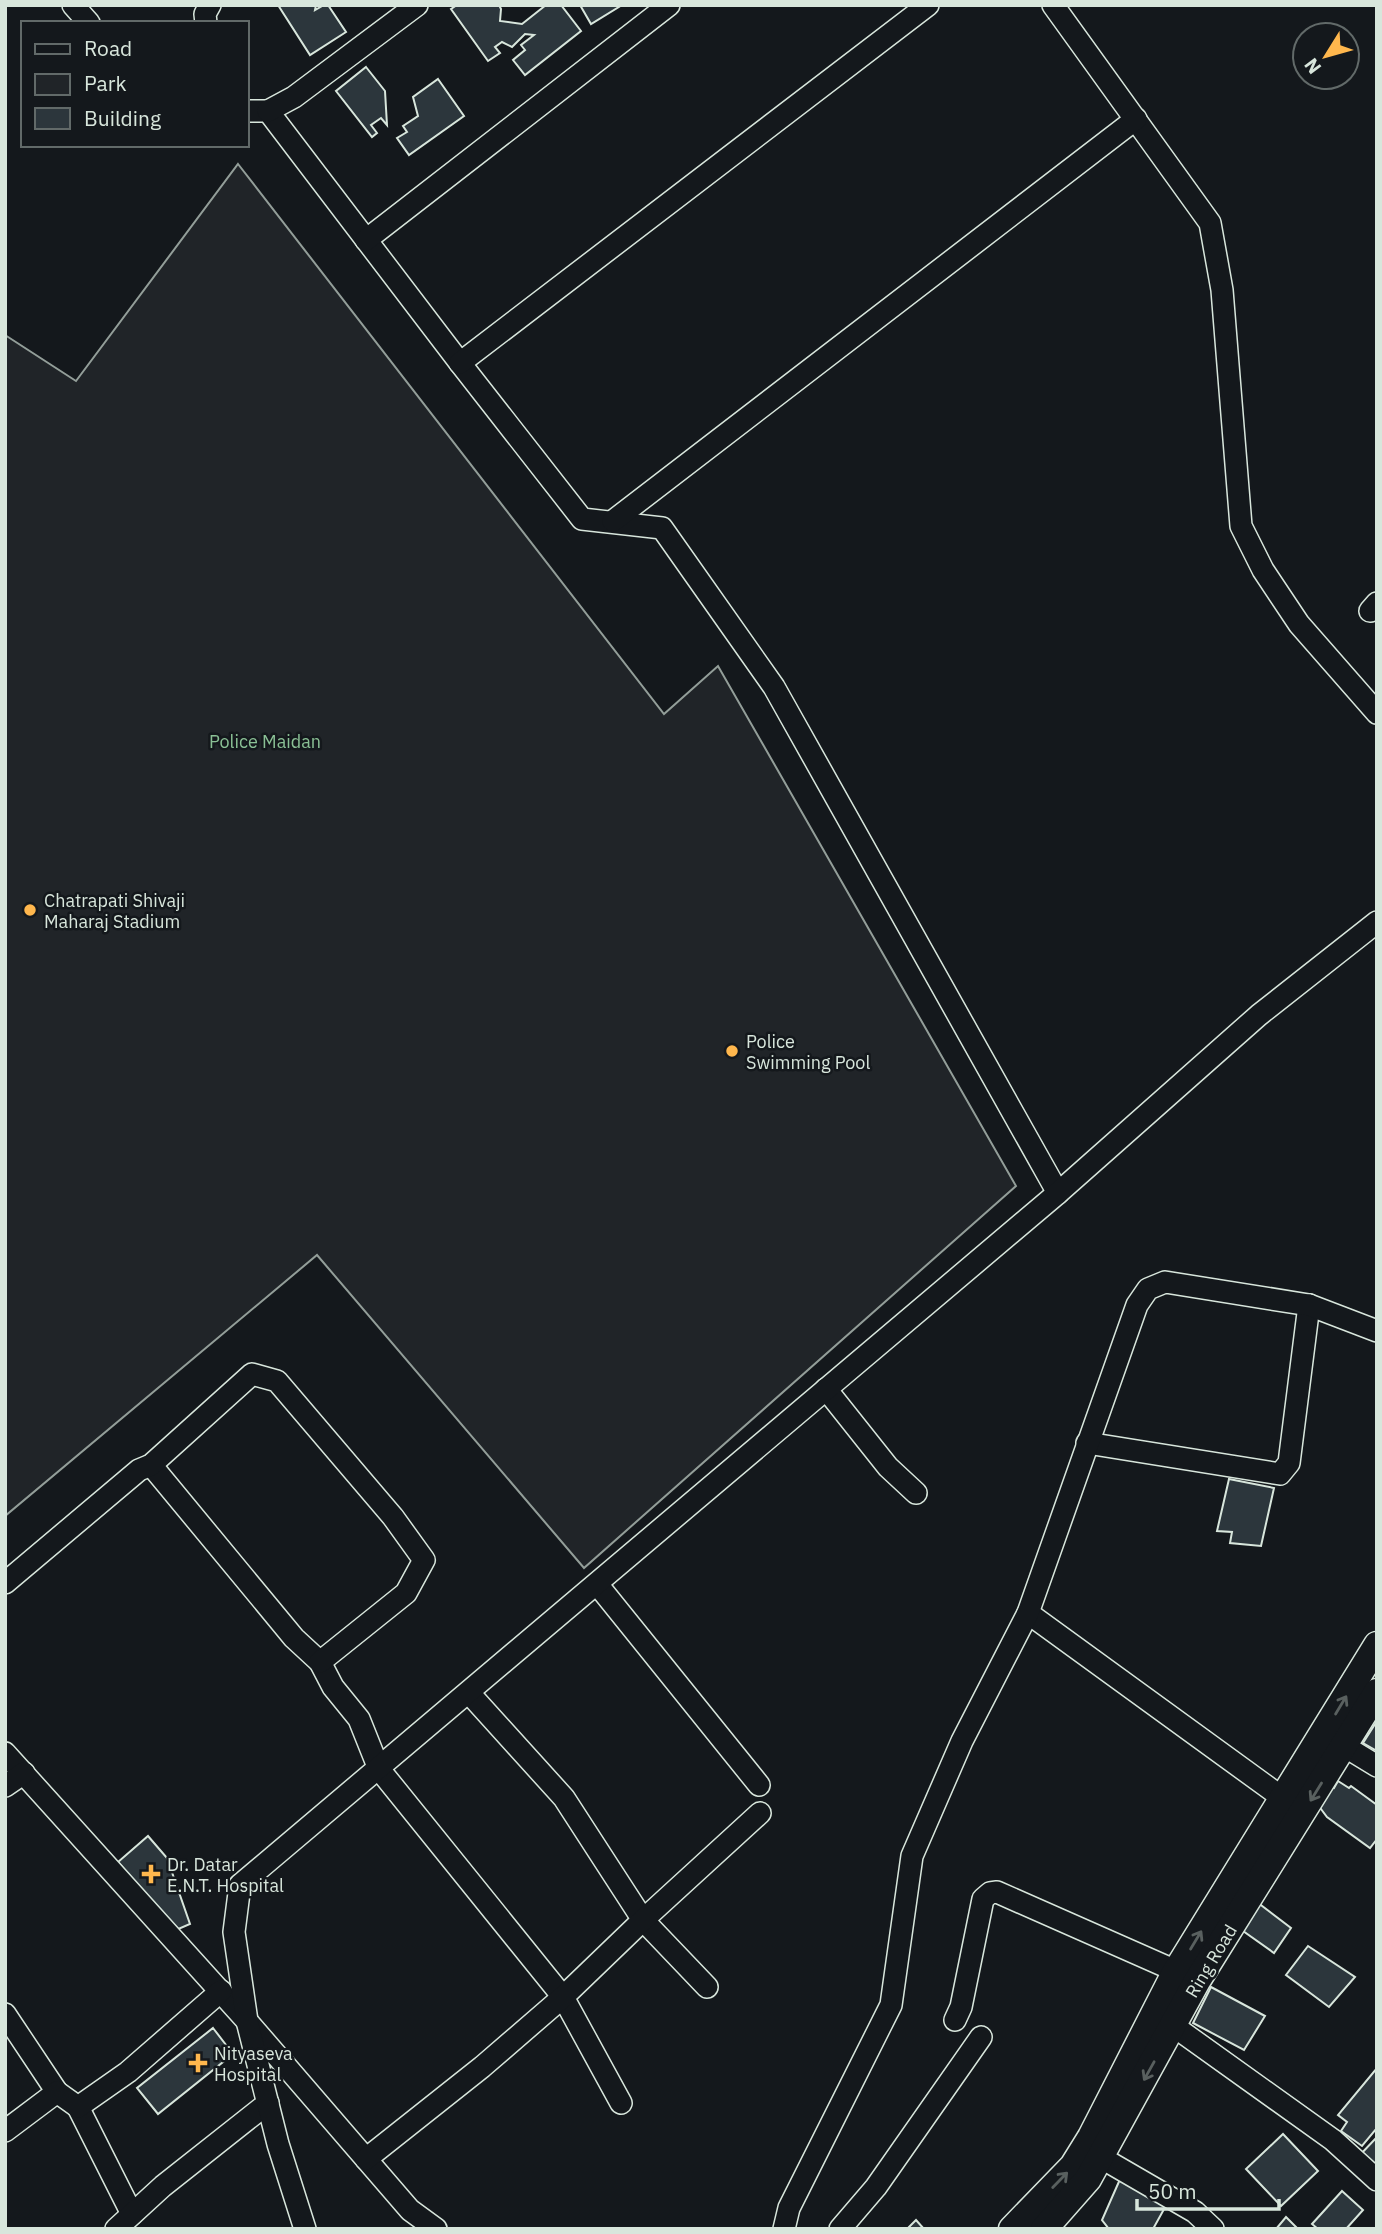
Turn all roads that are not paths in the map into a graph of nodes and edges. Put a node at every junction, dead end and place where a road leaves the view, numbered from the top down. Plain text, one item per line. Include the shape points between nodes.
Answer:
1 (73, 5) edge
2 (417, 5) edge
3 (669, 5) edge
4 (928, 5) edge
5 (1053, 5) edge
6 (87, 21) edge
7 (257, 111) edge
8 (1136, 118) junction
9 (366, 240) junction
10 (460, 363) junction
11 (613, 521) junction
12 (1377, 713) edge
13 (1377, 922) edge
14 (1058, 1193) junction
15 (1309, 1305) junction
16 (1377, 1331) edge
17 (826, 1389) junction
18 (1087, 1443) junction
19 (151, 1465) junction
20 (916, 1493) dead end
21 (5, 1583) edge
22 (597, 1584) junction
23 (1028, 1613) junction
24 (1377, 1645) edge
25 (320, 1662) junction
26 (1377, 1692) edge
27 (469, 1693) junction
28 (1334, 1740) junction
29 (5, 1753) edge
30 (1377, 1766) edge
31 (379, 1769) junction
32 (24, 1773) junction
33 (759, 1785) dead end
34 (5, 1786) edge
35 (1284, 1799) junction
36 (760, 1813) dead end
37 (643, 1920) junction
38 (1177, 1972) junction
39 (707, 1987) dead end
40 (221, 1991) junction
41 (563, 1997) junction
42 (5, 2014) edge
43 (1165, 2019) junction
44 (955, 2020) dead end
45 (247, 2021) junction
46 (981, 2037) dead end
47 (57, 2092) junction
48 (268, 2103) junction
49 (621, 2104) dead end
50 (78, 2107) junction
51 (5, 2131) edge
52 (1093, 2152) junction
53 (366, 2159) junction
54 (1377, 2180) edge
55 (132, 2214) junction
56 (116, 2229) edge
57 (305, 2229) edge
58 (436, 2229) edge
59 (784, 2229) edge
60 (840, 2229) edge
61 (1012, 2229) edge
62 (1044, 2229) edge
63 (1213, 2229) edge

1 - 6 street
2 - 7 street via 295,97
3 - 9 street
4 - 10 street
5 - 8 street
7 - 9 street
8 - 11 street
8 - 12 street via 1210,223 1222,290 1241,526 1299,624
9 - 10 street
10 - 11 street via 582,519
11 - 14 street via 662,528 774,687
13 - 14 street via 1259,1015
14 - 17 street
15 - 16 street
15 - 18 street via 1165,1282 1148,1289 1133,1314
15 - 18 street via 1289,1464 1280,1474
17 - 20 street via 888,1467
17 - 22 street
18 - 23 street
19 - 21 street via 139,1470
19 - 25 street via 293,1638
19 - 25 street via 252,1374 277,1381 424,1560 406,1593
22 - 27 street
22 - 33 street
23 - 35 street
23 - 59 street via 962,1741 912,1856 891,2005 789,2208
28 -> 24 main road
25 - 31 street via 359,1719
26 - 28 main road, Ring Road
27 - 31 street
27 - 37 street via 564,1798
28 - 30 street
28 - 35 main road
28 -> 43 main road, Ring Road via 1197,1982
29 - 32 street
31 - 41 street
31 - 45 street via 240,1885 234,1932
32 - 34 street
32 - 40 street
38 -> 35 main road
36 - 37 street
37 - 39 street
37 - 41 street
38 - 43 main road
38 - 44 street via 997,1892 990,1893 983,1899
40 - 45 street
40 - 50 street via 128,2072
41 - 49 street
41 - 53 street
42 - 47 street
43 - 52 main road, Ring Road
43 - 54 street via 1333,2140
45 - 48 street
45 - 53 street
46 - 60 street via 876,2186
47 - 50 street
47 - 51 street
48 - 55 street
48 - 57 street
50 - 55 street
61 -> 52 main road via 1073,2166
52 - 62 main road, Ring Road via 1088,2179
52 - 63 street via 1195,2212
53 - 58 street via 411,2210
55 - 56 street

